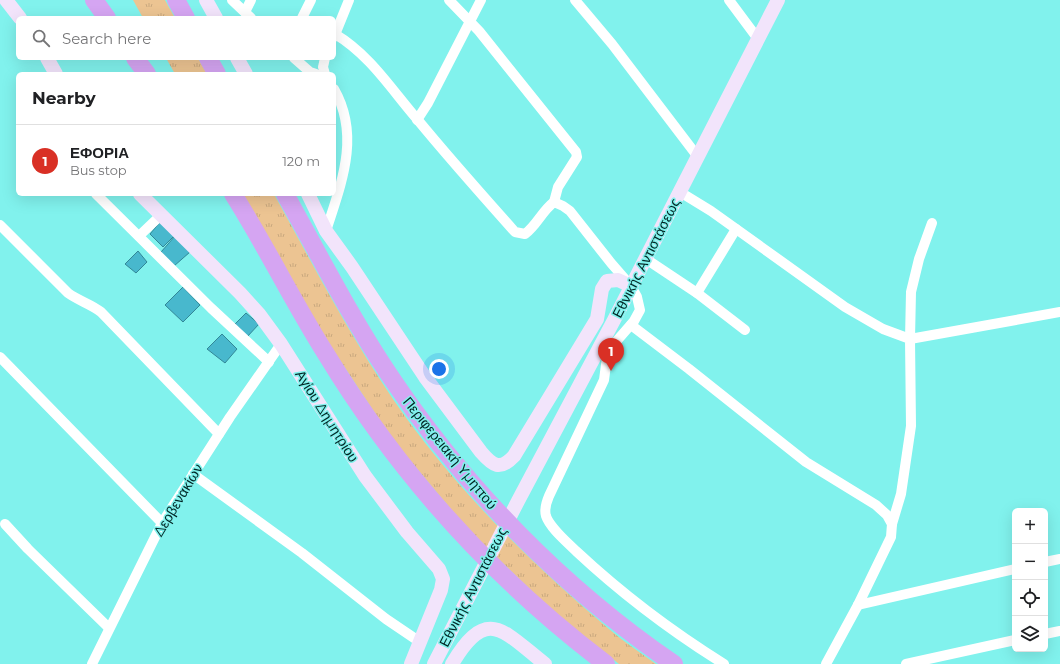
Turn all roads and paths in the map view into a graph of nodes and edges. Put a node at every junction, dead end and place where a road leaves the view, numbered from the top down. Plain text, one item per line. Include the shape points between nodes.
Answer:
1 (6, 0) edge
2 (94, 0) edge
3 (176, 0) edge
4 (206, 0) edge
5 (232, 0) edge
6 (252, 0) edge
7 (311, 0) edge
8 (349, 0) edge
9 (449, 0) edge
10 (481, 0) edge
11 (575, 0) edge
12 (729, 0) edge
13 (778, 0) edge
14 (248, 15) edge
15 (18, 16) edge
16 (105, 16) edge
17 (185, 16) edge
18 (215, 16) edge
19 (303, 16) edge
20 (470, 20) junction
21 (336, 32) edge
22 (336, 36) edge
23 (758, 39) junction
24 (48, 60) edge
25 (136, 60) edge
26 (209, 60) edge
27 (238, 60) edge
28 (296, 60) edge
29 (325, 60) edge
30 (55, 72) edge
31 (146, 72) edge
32 (216, 72) edge
33 (245, 72) edge
34 (310, 72) edge
35 (322, 72) edge
36 (336, 92) edge
37 (417, 120) junction
38 (698, 156) junction
39 (680, 192) junction
40 (98, 196) edge
41 (142, 196) edge
42 (234, 196) edge
43 (286, 196) edge
44 (309, 196) edge
45 (554, 202) junction
46 (160, 215) junction
47 (932, 223) dead end
48 (0, 225) edge
49 (736, 229) junction
50 (326, 231) junction
51 (139, 236) junction
52 (646, 259) junction
53 (631, 286) junction
54 (697, 293) junction
55 (1060, 312) edge
56 (631, 325) junction
57 (745, 330) dead end
58 (910, 339) junction
59 (281, 344) junction
60 (0, 357) edge
61 (269, 362) junction
62 (220, 434) junction
63 (193, 474) junction
64 (162, 523) junction
65 (5, 524) dead end
66 (892, 524) junction
67 (1060, 559) edge
68 (1048, 561) edge
69 (1012, 570) edge
70 (858, 605) junction
71 (109, 628) junction
72 (1060, 630) edge
73 (1048, 633) edge
74 (1012, 641) edge
75 (420, 642) junction
76 (92, 664) edge
77 (411, 664) edge
78 (434, 664) edge
79 (452, 664) edge
80 (545, 664) edge
81 (606, 664) edge
82 (674, 664) edge
83 (724, 664) edge
84 (826, 664) edge
85 (906, 664) edge

1 - 15 street
2 - 16 highway
3 - 17 highway
4 - 18 street
5 - 14 street
6 - 14 street
7 - 19 street
8 - 21 street
9 - 20 street
10 - 20 street
11 - 38 street
12 - 23 street
13 - 23 street, Εθνικής Αντιστάσεως
20 - 37 street
20 - 45 street via 576,152 577,157 558,186
22 - 37 street via 362,52
23 - 38 street, Εθνικής Αντιστάσεως
24 - 30 street
25 - 31 highway
26 - 32 highway
27 - 33 street
28 - 34 street
29 - 35 street
36 - 50 street via 344,113 348,145 344,175
37 - 45 street via 515,232 525,234
38 - 39 street, Εθνικής Αντιστάσεως
39 - 49 street
39 - 52 street, Εθνικής Αντιστάσεως
40 - 51 street
41 - 46 street, Αγίου Δημητρίου
42 - 81 highway via 326,354 370,423 413,479 498,572
43 - 82 highway, Περιφερειακή Υμηττού via 373,350 413,409 461,471 514,529 571,583
44 - 50 street
45 - 53 street via 570,211
46 - 51 street
46 - 59 street, Αγίου Δημητρίου via 246,299
47 - 58 street via 919,259 912,292
48 - 62 street via 68,293 101,312
49 - 54 street
49 - 58 street via 845,307 878,326
50 - 53 street via 425,377 488,461 495,465 501,466 514,456 597,319 602,289 607,281 618,280
51 - 61 street
52 - 53 street, Εθνικής Αντιστάσεως
52 - 54 street
53 - 56 street via 640,310
53 - 78 street, Εθνικής Αντιστάσεως
54 - 57 street
55 - 58 street
56 - 66 street via 806,462 876,505
56 - 83 street via 614,344 607,357 604,380 549,496 546,516 567,542 606,577 656,618
58 - 66 street via 911,426 902,494
59 - 61 street, Δερβενακίων
59 - 75 street, Αγίου Δημητρίου via 365,476 442,573 443,584
60 - 64 street
61 - 62 street, Δερβενακίων
62 - 63 street, Δερβενακίων
63 - 64 street, Δερβενακίων
63 - 75 street
64 - 71 street, Δερβενακίων
65 - 71 street
66 - 70 street via 891,537
67 - 68 street
69 - 70 street
70 - 84 street
71 - 76 street, Δερβενακίων
72 - 73 street
74 - 85 street
75 - 77 street, Αγίου Δημητρίου
79 - 80 street via 470,639 480,630 490,628 508,635

